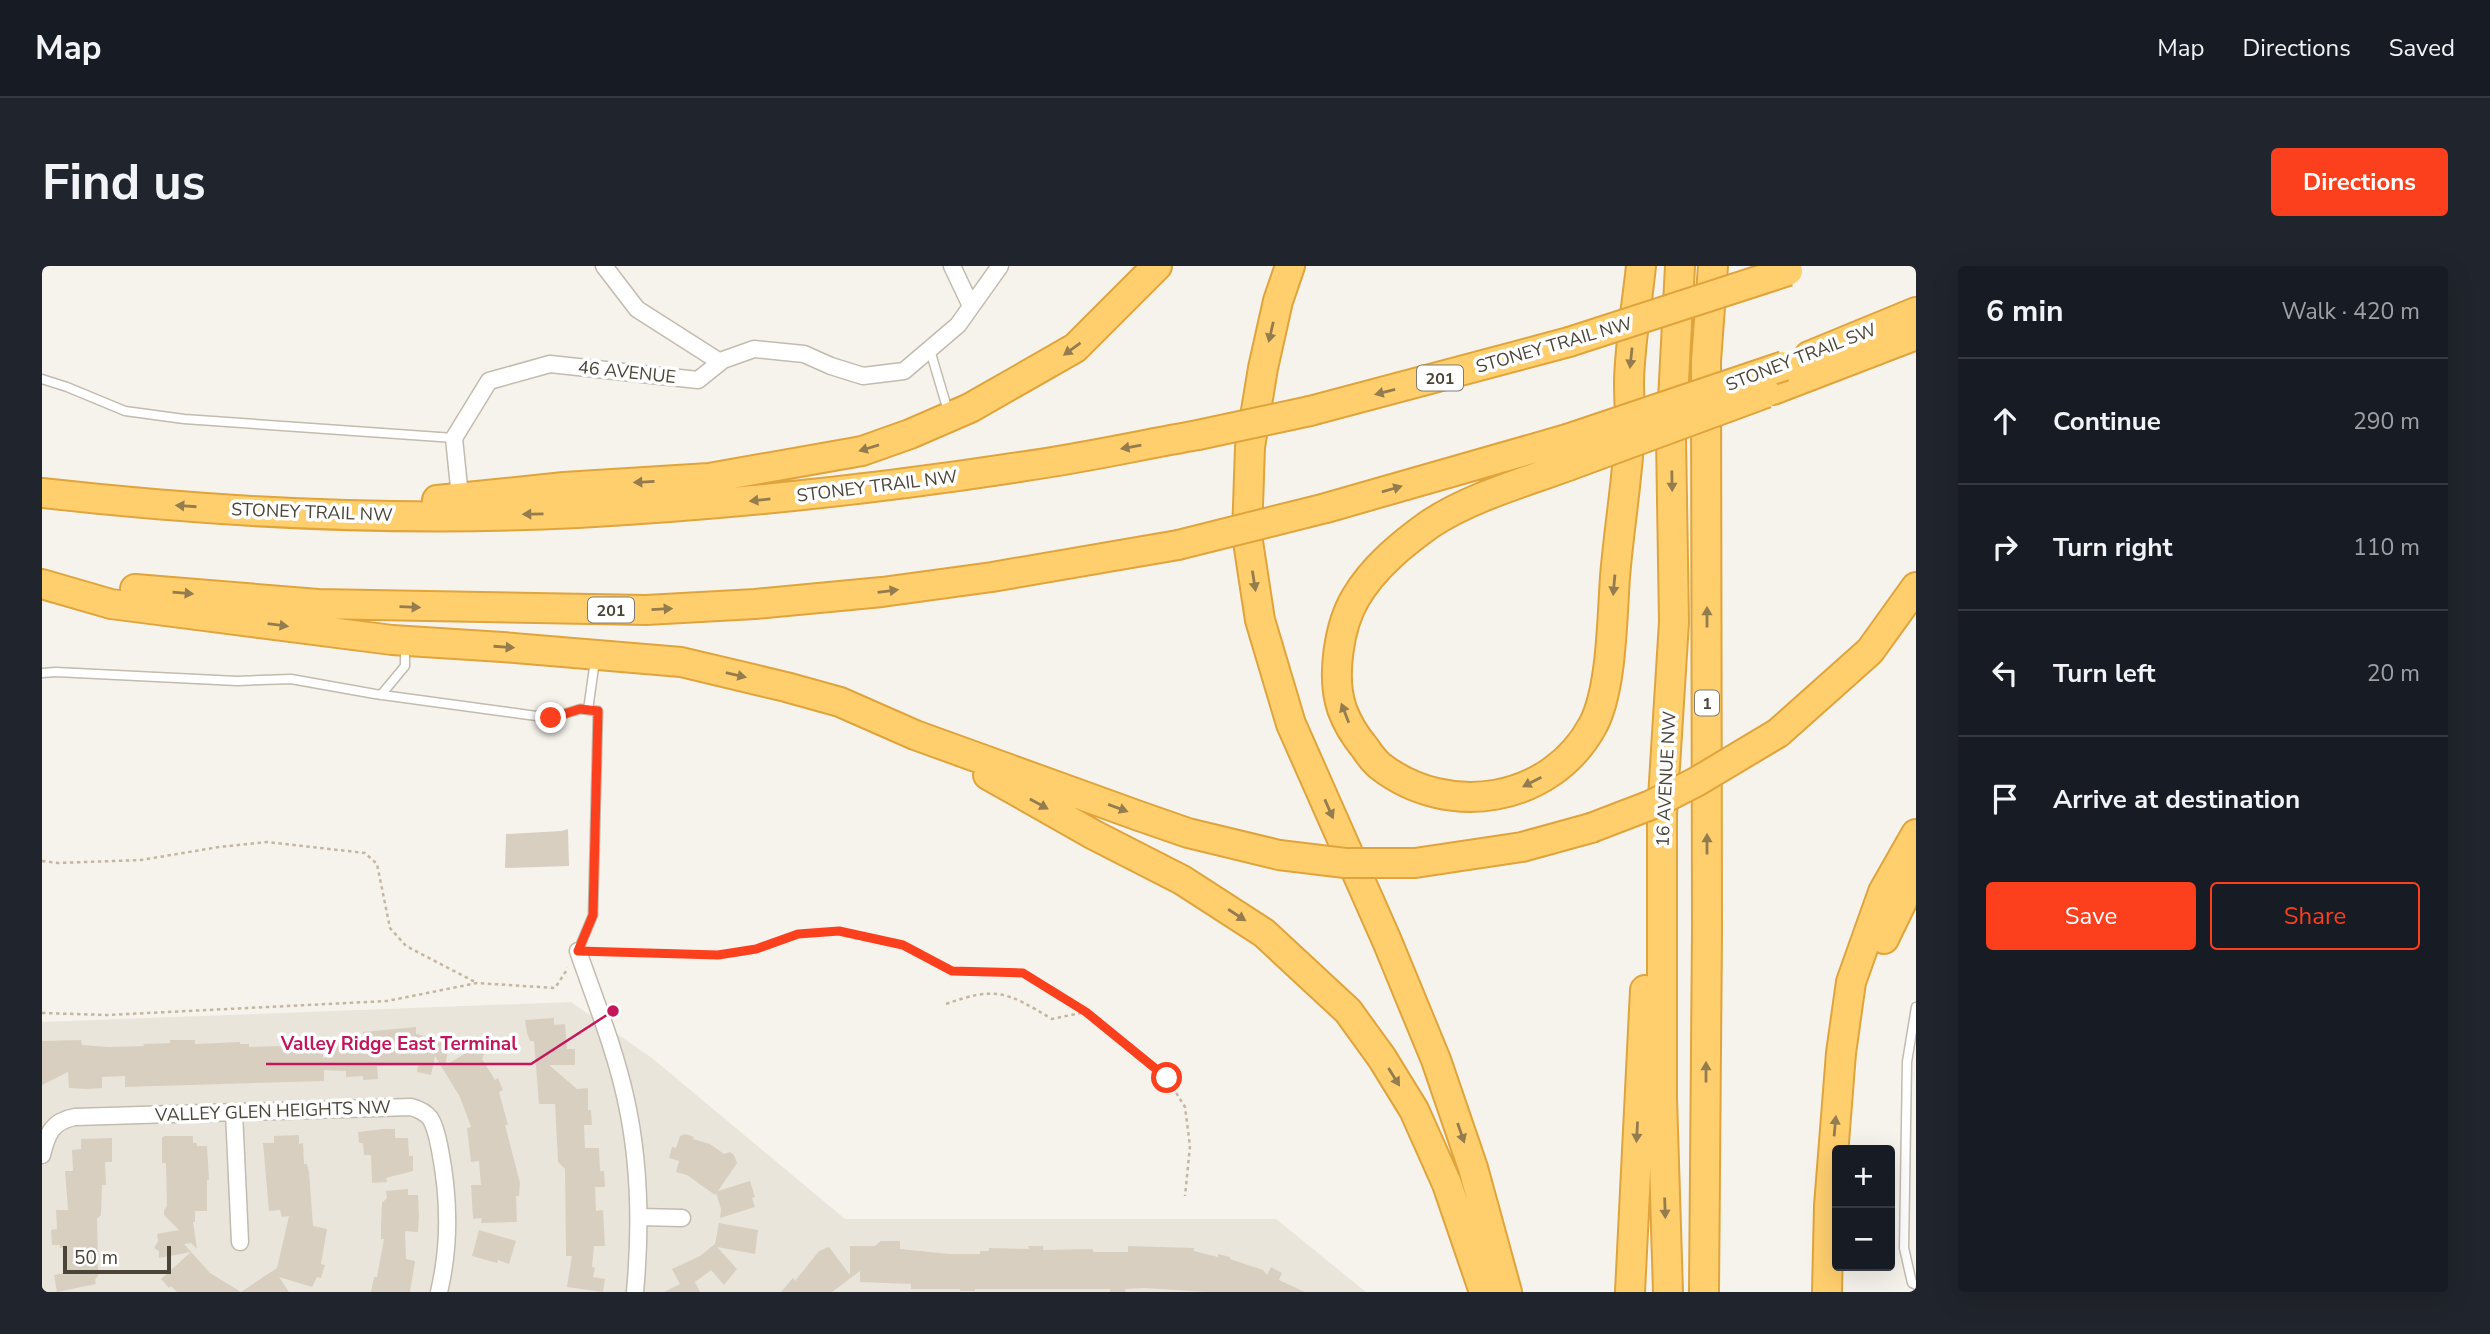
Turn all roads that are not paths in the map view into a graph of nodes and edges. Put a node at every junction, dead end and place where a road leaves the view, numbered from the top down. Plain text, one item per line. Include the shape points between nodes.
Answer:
1 (604, 266) edge
2 (952, 266) edge
3 (1000, 266) edge
4 (1147, 266) edge
5 (1157, 266) edge
6 (1290, 266) edge
7 (1641, 266) edge
8 (1680, 266) edge
9 (1713, 266) edge
10 (1794, 269) edge
11 (1122, 303) junction
12 (971, 306) junction
13 (1916, 312) edge
14 (1916, 335) edge
15 (930, 349) junction
16 (720, 362) junction
17 (1778, 378) junction
18 (42, 379) edge
19 (949, 417) junction
20 (454, 438) junction
21 (1568, 453) junction
22 (42, 493) edge
23 (460, 497) junction
24 (327, 515) junction
25 (42, 576) edge
26 (42, 584) edge
27 (1916, 587) edge
28 (405, 641) junction
29 (596, 654) junction
30 (42, 673) edge
31 (381, 695) junction
32 (588, 710) junction
33 (915, 735) junction
34 (1916, 834) edge
35 (1916, 873) edge
36 (1662, 895) junction
37 (578, 951) joint
38 (1916, 1007) edge
39 (1841, 1053) junction
40 (234, 1112) junction
41 (42, 1155) edge
42 (639, 1217) junction
43 (682, 1218) dead end
44 (240, 1242) dead end
45 (1916, 1285) edge
46 (439, 1292) edge
47 (635, 1292) edge
48 (1484, 1292) edge
49 (1507, 1292) edge
50 (1630, 1292) edge
51 (1668, 1292) edge
52 (1704, 1292) edge
53 (1827, 1292) edge

1 - 16 street via 636,309
2 - 12 street
3 - 12 street, 46 AVENUE
4 - 11 highway
5 - 11 highway
6 -> 49 highway via 1263,368 1250,447 1247,535 1260,620 1291,724 1436,1060 1473,1168
7 -> 21 highway via 1610,645 1594,724 1571,757 1532,785 1488,797 1451,796 1410,786 1377,764 1353,734 1341,706 1337,663 1355,598 1376,570 1433,523
8 -> 36 highway, 16 AVENUE NW / 1 via 1671,438 1674,622 1662,814
52 -> 9 highway, 1 via 1706,361
10 -> 24 highway, STONEY TRAIL NW / 201, bridge via 1569,342 1310,411 1029,466 748,501 575,513
11 -> 19 highway via 1075,348
12 - 15 street, 46 AVENUE via 958,325
13 - 17 highway, STONEY TRAIL SW / 201
14 - 17 highway
15 - 16 street, 46 AVENUE via 904,371 863,376 792,352 754,349
15 - 19 lane
16 - 20 street, 46 AVENUE via 698,380 550,364 489,381
17 - 21 highway, bridge
17 - 21 highway, STONEY TRAIL SW / 201, bridge via 1686,401
18 - 20 lane via 125,411
19 -> 23 highway via 862,451 709,478
20 - 23 street
25 -> 21 highway, 201, bridge via 318,604 646,610 755,604 992,577 1178,545
24 -> 22 highway, STONEY TRAIL NW / 201
23 - 24 highway
26 -> 28 highway via 111,604
33 -> 27 highway, bridge via 1188,833 1279,855 1345,863 1415,863 1522,847 1591,828 1696,782 1778,733 1870,651
28 -> 29 highway
28 - 31 lane via 405,666
29 - 32 lane
29 -> 33 highway via 681,662 786,687 840,702
30 - 31 lane via 291,680
31 - 32 lane via 551,718
32 - 37 lane via 598,711 593,915
33 -> 48 highway via 1182,880 1265,933 1348,1011 1414,1110 1447,1184
34 - 39 highway via 1883,892 1856,969
35 - 39 highway via 1882,943
36 -> 50 highway via 1647,948
36 -> 51 highway, 16 AVENUE NW / 1
37 - 42 street via 626,1100 636,1158
38 - 45 lane via 1907,1062 1904,1248
53 -> 39 highway
40 - 41 street, VALLEY GLEN HEIGHTS NW via 69,1118 54,1125
40 - 44 street
40 - 46 street, VALLEY GLEN HEIGHTS NW via 402,1106 426,1114 438,1140 447,1210
42 - 43 street
42 - 47 street

